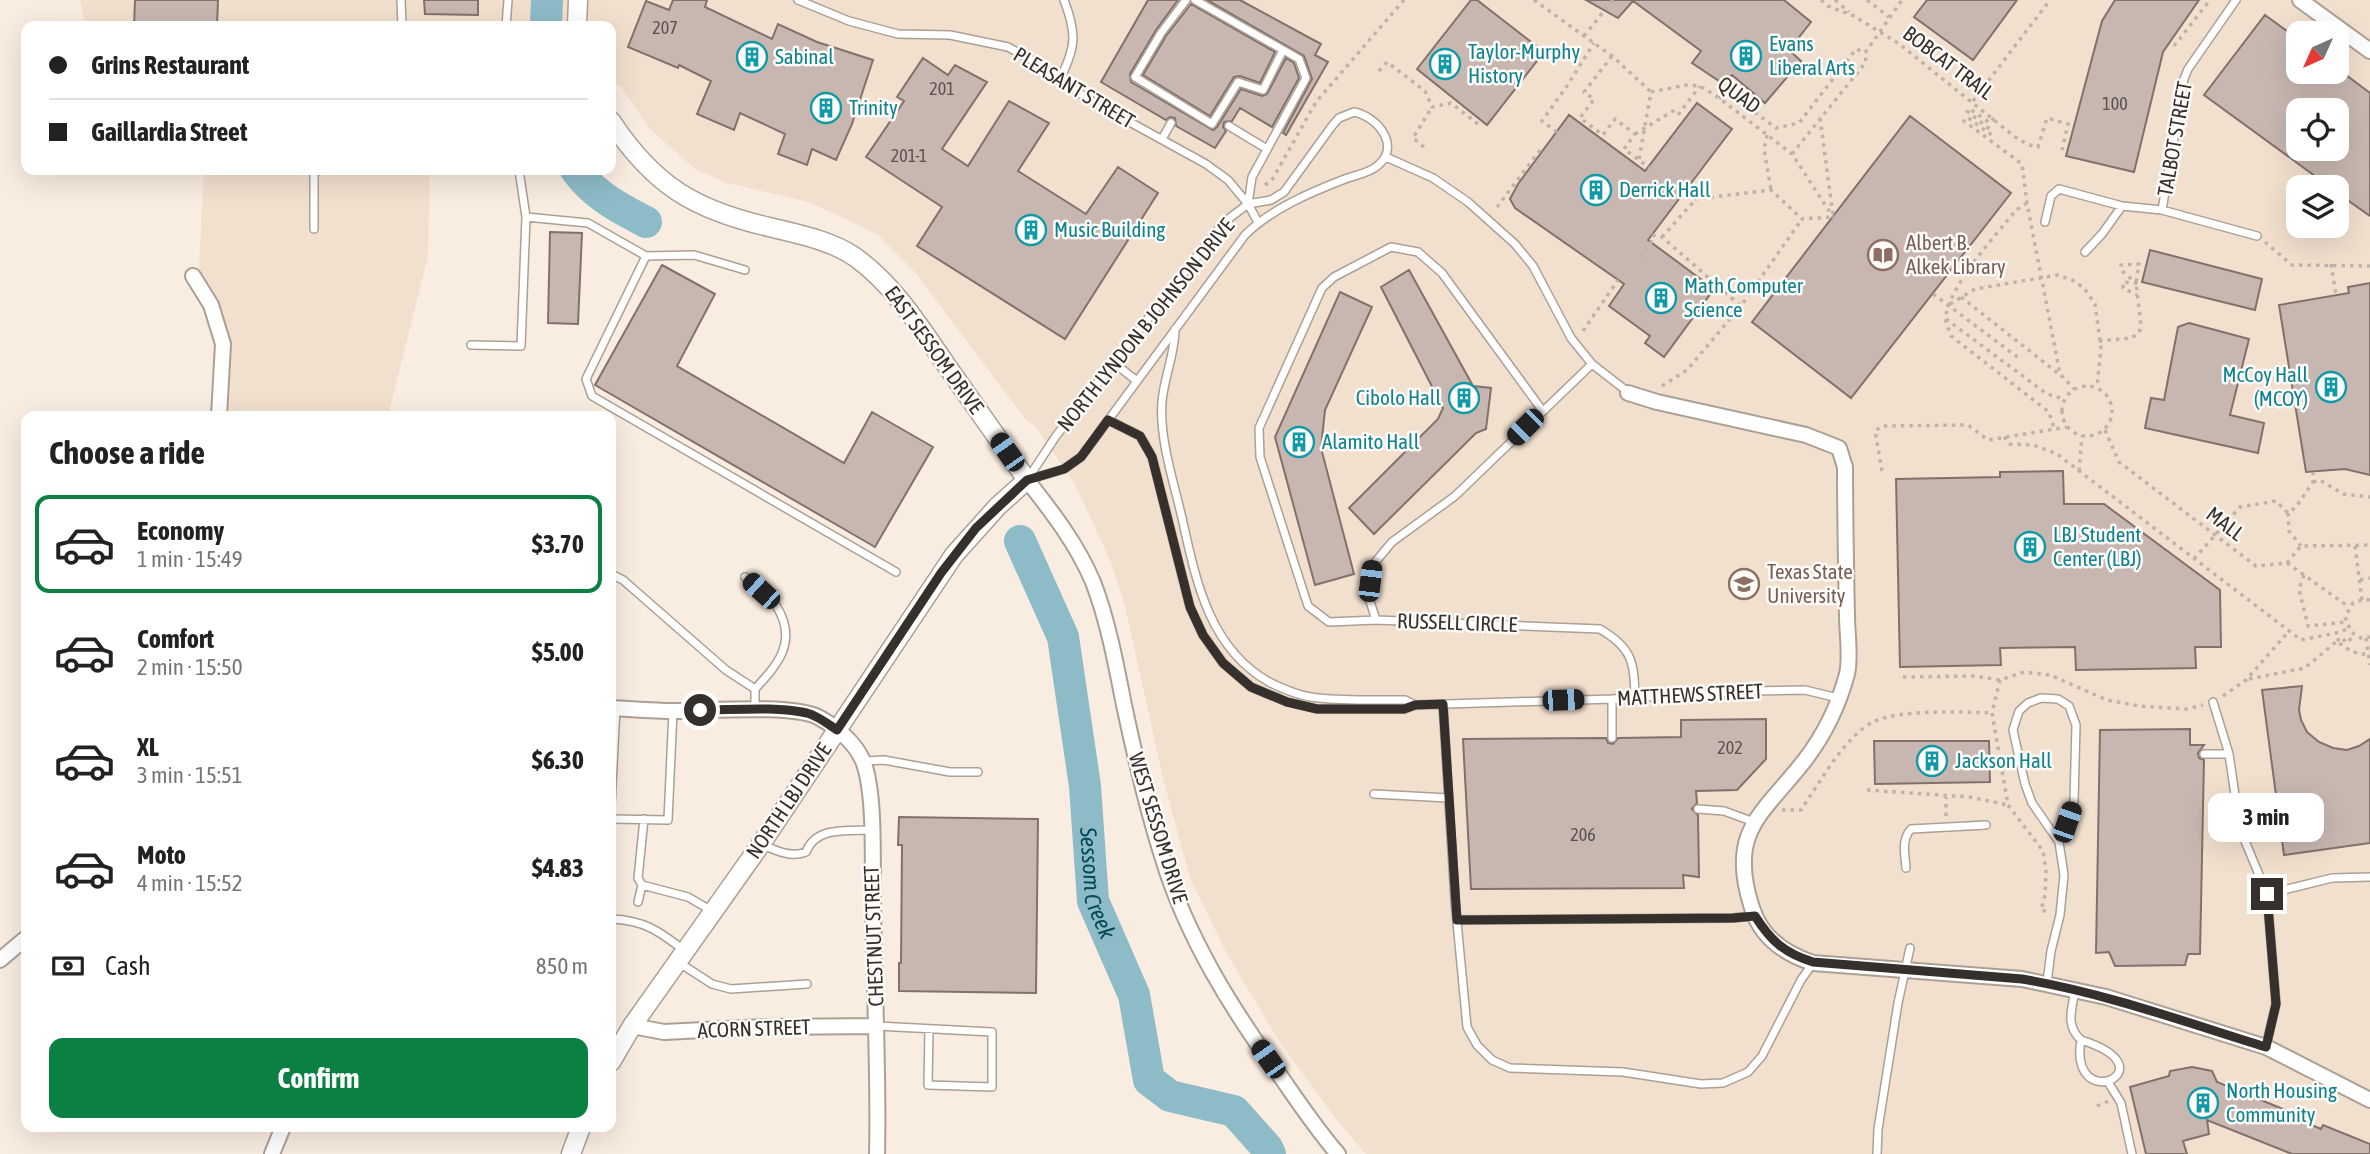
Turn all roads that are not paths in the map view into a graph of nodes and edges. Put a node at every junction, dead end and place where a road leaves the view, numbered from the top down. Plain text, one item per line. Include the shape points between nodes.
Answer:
1 (401, 0) edge
2 (508, 0) edge
3 (578, 0) edge
4 (798, 0) edge
5 (1064, 0) edge
6 (1186, 0) edge
7 (1195, 0) edge
8 (2236, 0) edge
9 (2300, 0) edge
10 (402, 21) edge
11 (506, 21) edge
12 (577, 21) edge
13 (1283, 50) junction
14 (2370, 51) edge
15 (1060, 79) junction
16 (1171, 122) dead end
17 (1229, 126) dead end
18 (616, 128) edge
19 (1162, 139) junction
20 (1267, 149) junction
21 (1386, 157) junction
22 (314, 175) edge
23 (520, 175) edge
24 (1248, 204) junction
25 (2122, 206) junction
26 (2162, 211) junction
27 (526, 217) junction
28 (1258, 222) junction
29 (2045, 222) dead end
30 (314, 229) dead end
31 (2257, 236) road end
32 (2085, 252) dead end
33 (646, 256) junction
34 (744, 270) dead end
35 (193, 276) dead end
36 (1175, 328) junction
37 (471, 345) dead end
38 (1114, 363) junction
39 (1592, 363) junction
40 (1137, 382) junction
41 (1628, 393) joint
42 (1542, 410) junction
43 (219, 411) edge
44 (1108, 420) junction
45 (1027, 480) junction
46 (896, 572) dead end
47 (616, 576) edge
48 (745, 577) dead end
49 (1376, 620) junction
50 (755, 689) junction
51 (1635, 697) junction
52 (1838, 698) junction
53 (1612, 699) junction
54 (2213, 702) road end
55 (1443, 704) junction
56 (1415, 705) junction
57 (616, 708) edge
58 (755, 709) junction
59 (673, 711) junction
60 (837, 730) junction
61 (1612, 738) dead end
62 (2204, 754) dead end
63 (2229, 754) junction
64 (863, 761) junction
65 (978, 772) dead end
66 (1374, 794) dead end
67 (1448, 798) junction
68 (1698, 809) dead end
69 (616, 819) edge
70 (644, 820) junction
71 (1754, 822) junction
72 (1986, 825) dead end
73 (871, 830) junction
74 (2059, 842) junction
75 (761, 844) junction
76 (1906, 868) dead end
77 (2370, 877) edge
78 (642, 885) junction
79 (2267, 894) junction
80 (638, 902) dead end
81 (712, 911) junction
82 (1755, 916) junction
83 (616, 919) edge
84 (1457, 920) junction
85 (21, 942) edge
86 (1910, 948) dead end
87 (682, 956) junction
88 (0, 960) edge
89 (1813, 962) junction
90 (1904, 971) junction
91 (2047, 983) junction
92 (807, 984) dead end
93 (2075, 990) junction
94 (632, 1026) junction
95 (877, 1026) junction
96 (929, 1029) junction
97 (2081, 1040) junction
98 (2266, 1047) junction
99 (616, 1053) edge
100 (2108, 1082) junction
101 (2370, 1100) edge
102 (281, 1132) edge
103 (579, 1132) edge
104 (272, 1154) edge
105 (571, 1154) edge
106 (877, 1154) edge
107 (1338, 1154) edge
108 (1877, 1154) edge
109 (2132, 1154) edge

1 - 10 lane
2 - 11 lane
3 - 12 street
4 - 15 lane, PLEASANT STREET via 898,34 950,35 1008,47
5 - 15 lane via 1072,20 1074,46
6 - 13 lane via 1135,78 1212,124 1238,82 1263,90
7 - 13 lane
8 - 26 lane, TALBOT STREET via 2184,79
9 - 14 street
13 - 20 lane via 1299,59 1307,78
15 - 19 lane, PLEASANT STREET via 1087,99
16 - 19 lane
17 - 20 lane
18 - 45 street, EAST SESSOM DRIVE via 657,176 681,195 711,211 815,239 852,255 868,268 912,316
19 - 24 lane, PLEASANT STREET via 1206,163
20 - 24 lane via 1252,177
21 - 24 lane, NORTH LYNDON B JOHNSON DRIVE via 1387,140 1374,121 1349,113 1332,126 1284,192
21 - 28 lane, NORTH LYNDON B JOHNSON DRIVE via 1364,173
21 - 39 lane via 1433,178 1515,244 1533,265 1571,338
22 - 30 lane
23 - 27 lane
24 - 28 lane, PLEASANT STREET
24 - 38 lane, NORTH LYNDON B JOHNSON DRIVE via 1223,223
25 - 26 lane
25 - 29 lane via 2059,189 2051,195
25 - 32 lane
26 - 31 lane
27 - 33 lane via 588,223
27 - 37 lane via 521,346
28 - 36 lane, NORTH LYNDON B JOHNSON DRIVE
33 - 34 lane via 694,255
33 - 46 lane via 586,379 592,396
35 - 43 street via 211,305 223,344
36 - 40 lane, NORTH LYNDON B JOHNSON DRIVE
36 - 56 lane, MATTHEWS STREET via 1162,404 1163,430 1196,574 1220,637 1237,659 1285,690 1318,698 1405,700
38 - 40 lane
38 - 45 lane, NORTH LYNDON B JOHNSON DRIVE
39 - 41 lane
39 - 42 lane, RUSSELL CIRCLE
40 - 44 lane, NORTH LYNDON B JOHNSON DRIVE
41 - 52 street via 1806,435 1839,448 1845,467 1848,671
42 - 49 lane, RUSSELL CIRCLE via 1455,496 1392,542 1372,566 1368,595
42 - 49 lane via 1441,273 1418,252 1391,247 1322,288 1259,428 1261,457 1308,606 1329,622
44 - 45 lane, NORTH LYNDON B JOHNSON DRIVE via 1081,457 1064,469
44 - 56 lane, MATTHEWS STREET via 1140,436 1152,457 1190,607 1223,663 1251,687 1317,709 1404,709
45 - 60 street, NORTH LBJ DRIVE via 954,555
45 - 107 street, WEST SESSOM DRIVE via 1063,526 1102,607 1137,768 1181,908 1228,999
47 - 50 lane
48 - 50 lane via 776,606 786,632 777,665
49 - 51 lane, RUSSELL CIRCLE via 1600,629 1619,640 1630,654
50 - 58 lane
51 - 52 lane, MATTHEWS STREET via 1805,690
51 - 53 lane, MATTHEWS STREET
52 - 71 street via 1824,731
53 - 55 lane, MATTHEWS STREET
53 - 61 lane
54 - 63 lane
55 - 56 lane, MATTHEWS STREET
55 - 67 lane
57 - 59 street, CHESTNUT STREET
58 - 59 street, CHESTNUT STREET
58 - 60 street, CHESTNUT STREET via 807,713
59 - 70 lane via 668,820
60 - 64 street, CHESTNUT STREET via 857,748
60 - 75 street, NORTH LBJ DRIVE
62 - 63 lane
63 - 79 lane via 2240,829
64 - 65 lane
64 - 73 street, CHESTNUT STREET
66 - 67 lane
67 - 84 lane
68 - 71 lane via 1724,811
69 - 70 lane
70 - 78 lane via 638,878
71 - 82 street via 1742,863
72 - 76 lane via 1911,829 1906,835
73 - 75 lane via 816,836 799,855
73 - 95 street, CHESTNUT STREET
74 - 74 lane via 2074,802 2076,725 2069,706 2058,699 2041,698 2019,711 2013,730 2032,803
74 - 91 lane via 2064,875
75 - 81 street, NORTH LBJ DRIVE
77 - 79 lane via 2332,878
78 - 80 lane
78 - 81 lane via 688,897
79 - 98 lane via 2276,1004
81 - 87 street, NORTH LBJ DRIVE
82 - 84 lane
82 - 89 street via 1785,951
83 - 87 lane via 650,926
84 - 89 lane via 1467,1027 1492,1060 1510,1068 1623,1072 1723,1083 1748,1072 1762,1056
85 - 88 street
86 - 90 lane
87 - 92 lane via 712,984 732,989
87 - 94 street, NORTH LBJ DRIVE
89 - 90 street
90 - 91 street
90 - 108 lane
91 - 93 street
93 - 97 lane via 2070,1022 2072,1032
93 - 98 street
94 - 95 street, ACORN STREET via 664,1032
94 - 99 street, NORTH LBJ DRIVE
95 - 96 lane
95 - 106 street, CHESTNUT STREET
96 - 96 lane via 928,1085 992,1087 992,1032
97 - 100 lane via 2081,1067 2098,1082
97 - 100 lane via 2114,1055 2119,1073
98 - 101 street
100 - 109 lane via 2121,1102
102 - 104 street
103 - 105 street

